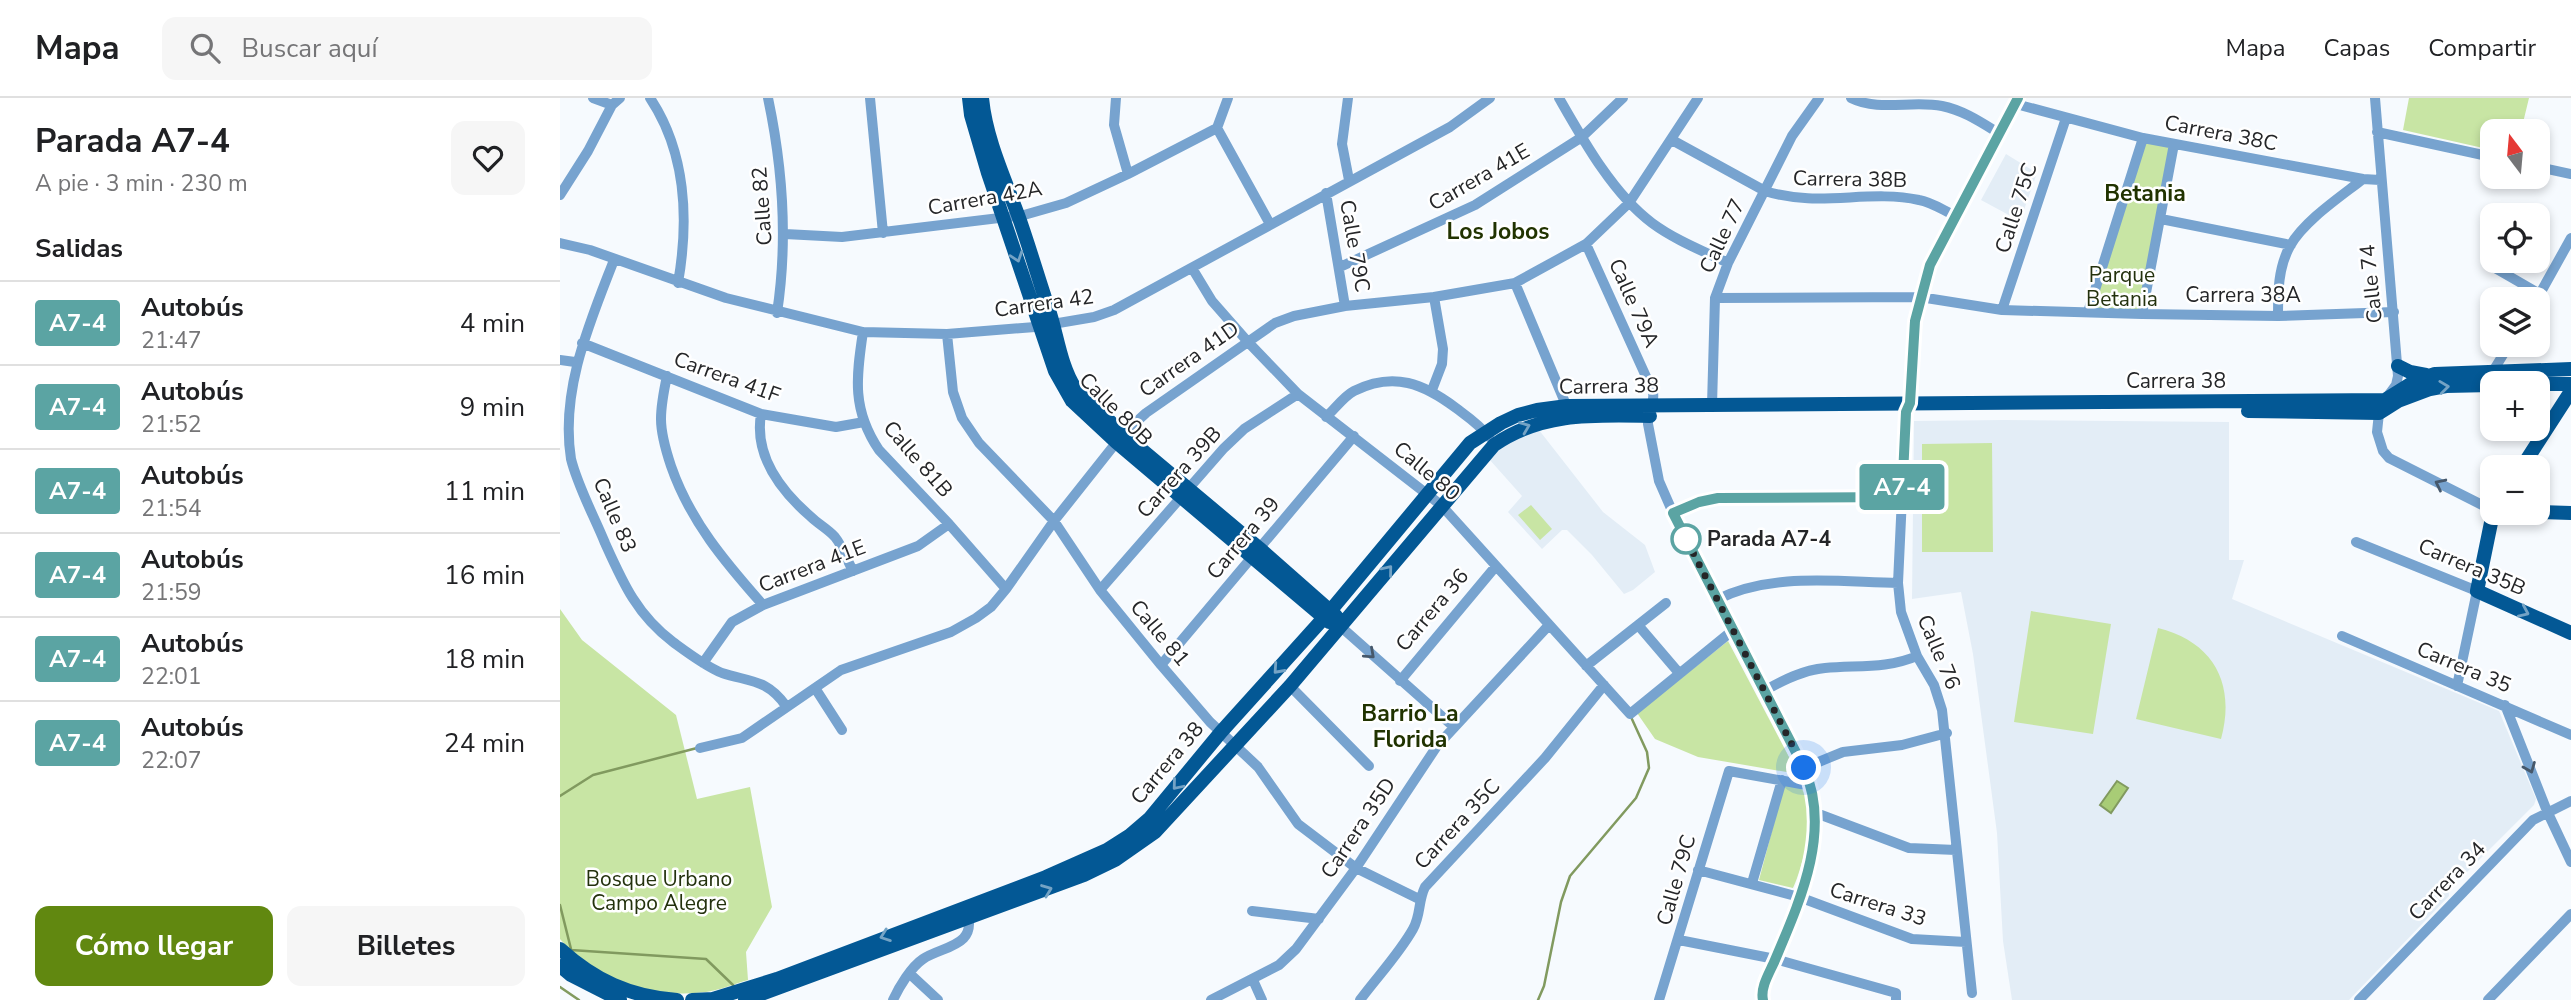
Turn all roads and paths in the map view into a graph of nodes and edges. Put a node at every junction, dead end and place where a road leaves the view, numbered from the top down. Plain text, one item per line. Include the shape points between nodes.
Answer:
1 (593, 98) edge
2 (650, 98) edge
3 (768, 98) edge
4 (870, 98) edge
5 (970, 98) edge
6 (982, 98) edge
7 (1116, 98) edge
8 (1228, 98) edge
9 (1348, 98) edge
10 (1490, 98) edge
11 (1559, 98) edge
12 (1623, 98) edge
13 (1698, 98) edge
14 (1819, 98) edge
15 (1851, 98) edge
16 (2372, 99) edge
17 (2017, 101) edge
18 (616, 102) edge
19 (2066, 118) junction
20 (1217, 128) junction
21 (2377, 132) junction
22 (2000, 134) junction
23 (1582, 137) junction
24 (2143, 138) junction
25 (1672, 140) junction
26 (2174, 144) junction
27 (2480, 154) edge
28 (2550, 170) edge
29 (1128, 174) junction
30 (2571, 174) edge
31 (2363, 179) junction
32 (1349, 180) junction
33 (2380, 180) junction
34 (1765, 191) junction
35 (1326, 192) junction
36 (560, 195) edge
37 (1629, 203) junction
38 (1954, 215) junction
39 (1011, 217) junction
40 (2161, 219) junction
41 (1270, 224) junction
42 (883, 233) junction
43 (785, 234) junction
44 (2571, 238) edge
45 (560, 243) edge
46 (1586, 244) junction
47 (2291, 245) junction
48 (614, 260) junction
49 (1728, 263) junction
50 (1340, 267) junction
51 (1192, 268) junction
52 (2502, 273) edge
53 (678, 283) junction
54 (1515, 283) junction
55 (2523, 287) edge
56 (2544, 287) edge
57 (1434, 297) junction
58 (1920, 297) junction
59 (1715, 298) junction
60 (1345, 306) junction
61 (2002, 310) junction
62 (2088, 312) junction
63 (2394, 312) junction
64 (777, 313) junction
65 (2142, 314) junction
66 (2278, 316) junction
67 (1047, 325) junction
68 (863, 332) junction
69 (947, 334) junction
70 (1248, 342) junction
71 (582, 343) junction
72 (560, 360) edge
73 (575, 362) junction
74 (2398, 366) junction
75 (2435, 374) junction
76 (667, 376) junction
77 (2480, 379) edge
78 (2480, 381) edge
79 (2550, 382) edge
80 (2570, 383) edge
81 (2550, 384) edge
82 (1432, 390) junction
83 (1298, 394) junction
84 (1712, 405) junction
85 (2382, 406) junction
86 (1908, 407) junction
87 (1651, 411) junction
88 (1569, 412) junction
89 (761, 414) junction
90 (1326, 417) junction
91 (864, 422) junction
92 (1485, 432) junction
93 (1354, 436) junction
94 (1119, 438) junction
95 (1494, 445) junction
96 (2529, 455) edge
97 (1184, 493) junction
98 (1426, 493) junction
99 (1902, 497) junction
100 (2480, 504) edge
101 (1441, 505) junction
102 (2550, 512) edge
103 (1673, 513) junction
104 (2571, 513) edge
105 (1054, 521) junction
106 (949, 524) junction
107 (2490, 525) edge
108 (2356, 541) dead end
109 (1256, 552) junction
110 (1496, 566) junction
111 (853, 571) junction
112 (1898, 583) junction
113 (1006, 589) junction
114 (1100, 590) junction
115 (2477, 591) junction
116 (1716, 600) junction
117 (1666, 603) dead end
118 (763, 604) junction
119 (1327, 614) junction
120 (1549, 625) junction
121 (1638, 625) junction
122 (1340, 626) junction
123 (1732, 631) junction
124 (2571, 632) edge
125 (2342, 636) dead end
126 (1917, 656) junction
127 (703, 663) junction
128 (1161, 665) junction
129 (1587, 666) junction
130 (1679, 673) junction
131 (1400, 681) junction
132 (1604, 685) junction
133 (1290, 686) junction
134 (2457, 686) junction
135 (815, 688) junction
136 (1764, 691) junction
137 (2505, 705) junction
138 (786, 706) junction
139 (1454, 727) junction
140 (842, 730) dead end
141 (1221, 732) junction
142 (1947, 733) junction
143 (2571, 734) edge
144 (1236, 747) junction
145 (700, 748) dead end
146 (1369, 766) dead end
147 (1804, 768) junction
148 (1782, 780) junction
149 (1812, 786) junction
150 (2571, 801) edge
151 (2547, 811) junction
152 (1816, 813) junction
153 (1956, 850) junction
154 (2571, 862) edge
155 (1356, 868) junction
156 (1698, 870) junction
157 (1752, 883) junction
158 (1799, 897) junction
159 (1419, 899) junction
160 (1252, 911) dead end
161 (967, 913) junction
162 (2571, 915) edge
163 (1318, 919) junction
164 (1679, 940) junction
165 (1966, 942) junction
166 (560, 949) edge
167 (1775, 959) junction
168 (560, 965) edge
169 (910, 974) junction
170 (1253, 980) junction
171 (1972, 993) dead end
172 (1896, 996) edge
173 (1762, 998) edge
174 (620, 1000) edge
175 (677, 1000) edge
176 (692, 1000) edge
177 (745, 1000) edge
178 (893, 1000) edge
179 (938, 1000) edge
180 (1211, 1000) edge
181 (1262, 1000) edge
182 (1360, 1000) edge
183 (1659, 1000) edge
184 (1773, 1000) edge
185 (2360, 1000) edge
186 (2488, 1000) edge

1 - 18 street
2 - 53 street via 672,138 678,162 684,249
3 - 43 street, Calle 82
4 - 42 street
5 - 39 main road, Calle 80B via 979,143
6 - 39 main road, Calle 80B
7 - 29 street via 1114,125
8 - 20 street
9 - 32 street via 1342,144
10 - 32 street, Carrera 42 via 1450,127
11 - 23 street
12 - 23 street, Carrera 41E
13 - 25 street, Carrera 41D
14 - 34 street, Calle 77
15 - 22 street via 1872,105 1940,105
16 - 21 street, Calle 74
17 - 19 street, Carrera 38C
17 - 22 street, Calle 76
18 - 36 street
19 - 24 street, Carrera 38C
19 - 61 street, Calle 75C
20 - 29 street, Carrera 42A
20 - 41 street
21 - 27 street
21 - 33 street, Calle 74
22 - 38 street, Calle 76
23 - 37 street
23 - 50 street, Carrera 41E via 1475,205
24 - 26 street, Carrera 38C
24 - 62 street
25 - 34 street, Carrera 38B
25 - 37 street, Carrera 41D
26 - 31 street, Carrera 38C
26 - 40 street
28 - 30 street
29 - 39 street, Carrera 42A via 1066,203
31 - 33 street, Carrera 38C
31 - 47 street
32 - 35 street, Carrera 42
33 - 63 street, Calle 74
34 - 38 street, Carrera 38B via 1801,199 1918,200
34 - 49 street, Calle 77
35 - 41 street, Carrera 42
35 - 50 street, Calle 79C
37 - 46 street, Carrera 41D
37 - 49 street via 1653,224
38 - 58 street, Calle 76
39 - 42 street, Carrera 42A
39 - 67 main road, Calle 80B
40 - 47 street
40 - 65 street
41 - 51 street, Carrera 42
42 - 43 street, Carrera 42A via 842,237
43 - 64 street, Calle 82
44 - 56 street
45 - 48 street, Carrera 42
46 - 54 street, Carrera 41D
46 - 87 street, Calle 79A via 1653,392
47 - 66 street via 2278,285
48 - 53 street, Carrera 42
48 - 71 street, Calle 83
49 - 59 street, Calle 77
50 - 60 street, Calle 79C
51 - 67 street, Carrera 42 via 1114,310
51 - 70 street, Calle 80 via 1212,301
52 - 55 street
53 - 64 street, Carrera 42
54 - 57 street, Carrera 41D
54 - 88 street
57 - 60 street, Carrera 41D
57 - 82 street via 1443,349
58 - 59 street, Carrera 38A
58 - 61 street, Carrera 38A
58 - 86 street, Calle 76
59 - 84 street, Calle 77
60 - 70 street, Carrera 41D via 1275,323
61 - 62 street, Carrera 38A
62 - 65 street, Carrera 38A
63 - 66 street, Carrera 38A
63 - 74 street, Calle 74
64 - 68 street, Carrera 42
65 - 66 street, Carrera 38A
67 - 69 street, Carrera 42
67 - 94 main road, Calle 80B via 1055,371 1065,391
68 - 69 street, Carrera 42
68 - 91 street, Calle 81B via 856,384
69 - 105 street, Calle 81 via 953,392 962,418 979,443
70 - 83 street, Calle 80
70 - 94 street, Carrera 41D via 1146,412
71 - 73 street, Calle 83
71 - 76 street, Carrera 41F
72 - 73 street
73 - 127 street, Calle 83 via 567,418 572,461 607,545 629,594 648,621
74 - 75 main road via 2422,375
74 - 85 street, Calle 74 via 2396,385
75 - 77 main road, Carrera 38
75 - 85 main road, Carrera 38 via 2417,380
76 - 89 street, Carrera 41F
76 - 118 street via 661,421 674,476 717,552
85 -> 78 main road, Carrera 38 via 2430,389
79 - 80 main road, Carrera 38
80 - 81 main road
80 - 96 main road
82 - 90 street via 1406,381 1382,382 1353,391
82 - 92 street
83 - 90 street, Calle 80
83 - 97 street, Carrera 39B via 1244,429
84 - 86 main road, Carrera 38
84 - 87 main road, Carrera 38
85 - 86 main road, Carrera 38
100 -> 85 street, Calle 74 via 2389,458 2377,432
86 - 87 main road, Carrera 38
86 - 99 street, Calle 76
87 - 88 main road, Carrera 38
87 - 103 street, Calle 79A via 1659,481
88 - 92 main road, Carrera 38 via 1537,410
95 -> 88 main road, Carrera 38 via 1524,427
89 - 91 street, Carrera 41F via 836,427
89 - 111 street via 759,435 771,472 783,490 836,539
90 - 93 street, Calle 80
91 - 106 street, Calle 81B via 879,450
92 - 95 street
92 - 98 main road, Carrera 38
93 - 98 street, Calle 80
93 - 109 street, Carrera 39
94 - 97 main road, Calle 80B
94 - 105 street, Carrera 41D
95 - 101 main road, Carrera 38
97 - 109 main road, Calle 80B
97 - 114 street, Carrera 39B
98 - 101 street, Calle 80
98 - 119 main road, Carrera 38
99 - 103 street via 1718,498
99 - 112 street, Calle 76
101 - 110 street, Calle 80
122 -> 101 main road, Carrera 38
102 - 104 main road
103 - 116 street, Calle 79A
105 - 113 street, Carrera 41D
105 - 114 street, Calle 81
106 - 111 street, Carrera 41E via 918,546
106 - 113 street, Calle 81B
107 - 115 main road
108 - 115 street, Carrera 35B
109 - 119 main road, Calle 80B
109 - 128 street, Carrera 39
110 - 120 street, Calle 80
110 - 131 street, Carrera 36
111 - 118 street, Carrera 41E
112 - 116 street via 1766,583
112 - 126 street, Calle 76 via 1901,612
113 - 135 street, Carrera 41D via 992,607 951,632 841,670
114 - 128 street, Calle 81
115 -> 124 main road, Carrera 35B
115 - 134 street
116 - 123 street, Calle 79A
117 - 121 street
118 - 127 street, Carrera 41E via 732,622
119 - 122 main road, Calle 80B
119 -> 141 main road, Carrera 38
120 - 129 street, Calle 80
120 - 139 street, Carrera 35D
121 - 129 street
121 - 130 street
122 -> 131 street, Calle 80B
122 - 133 main road, Carrera 38
123 - 130 street
123 - 136 street, Calle 79A
125 - 134 street, Carrera 35
126 - 136 street via 1886,666 1806,672
126 - 142 street, Calle 76 via 1934,685
127 - 138 street, Calle 83 via 765,684
128 - 141 street, Calle 81
129 - 132 street, Calle 80
130 - 132 street, Calle 80 via 1630,714
131 - 139 street, Calle 80B
132 - 159 street, Carrera 35C
133 - 144 main road, Carrera 38
133 - 146 street
134 - 137 street, Carrera 35
135 - 138 street, Carrera 41D
135 - 140 street
136 - 147 street, Calle 79A
137 - 143 street, Carrera 35
137 -> 151 street
138 - 145 street, Carrera 41D via 742,738
139 - 155 street, Carrera 35D via 1418,771
141 - 144 street, Calle 81
141 -> 161 main road, Carrera 38 via 1150,818 1129,836
142 - 147 street via 1902,745 1843,752
142 - 153 street, Calle 76
144 - 155 street, Calle 81 via 1258,767 1298,824
161 -> 144 main road, Carrera 38 via 1084,875 1115,860 1155,832
147 - 149 street, Calle 79A
148 - 149 street
148 - 156 street, Calle 79C via 1729,771
148 - 157 street
149 - 152 street, Calle 79A
150 - 151 street, Carrera 34
151 - 154 street
151 - 185 street, Carrera 34 via 2533,820
152 - 153 street via 1909,848
152 - 158 street, Calle 79A via 1811,860
153 - 165 street, Calle 76
155 - 159 street, Calle 81
155 - 163 street, Carrera 35D
156 - 157 street, Carrera 33
156 - 164 street, Calle 79C
157 - 158 street, Carrera 33
158 - 165 street, Carrera 33 via 1912,939
158 - 167 street, Calle 79A
159 - 182 street, Carrera 35C via 1413,929
160 - 163 street
161 - 169 street via 965,937 923,958
161 -> 176 main road, Carrera 38 via 740,991
161 - 177 main road, Carrera 38
162 - 186 street
163 - 170 street, Carrera 35D via 1279,965
164 - 167 street
164 - 183 street, Calle 79C
165 - 171 street, Calle 76
166 - 175 main road via 604,982 628,993
167 - 172 street
167 - 173 street, Calle 79A
168 - 174 main road
169 - 178 street
169 - 179 street
170 - 180 street, Carrera 35D
170 - 181 street
173 - 184 street

